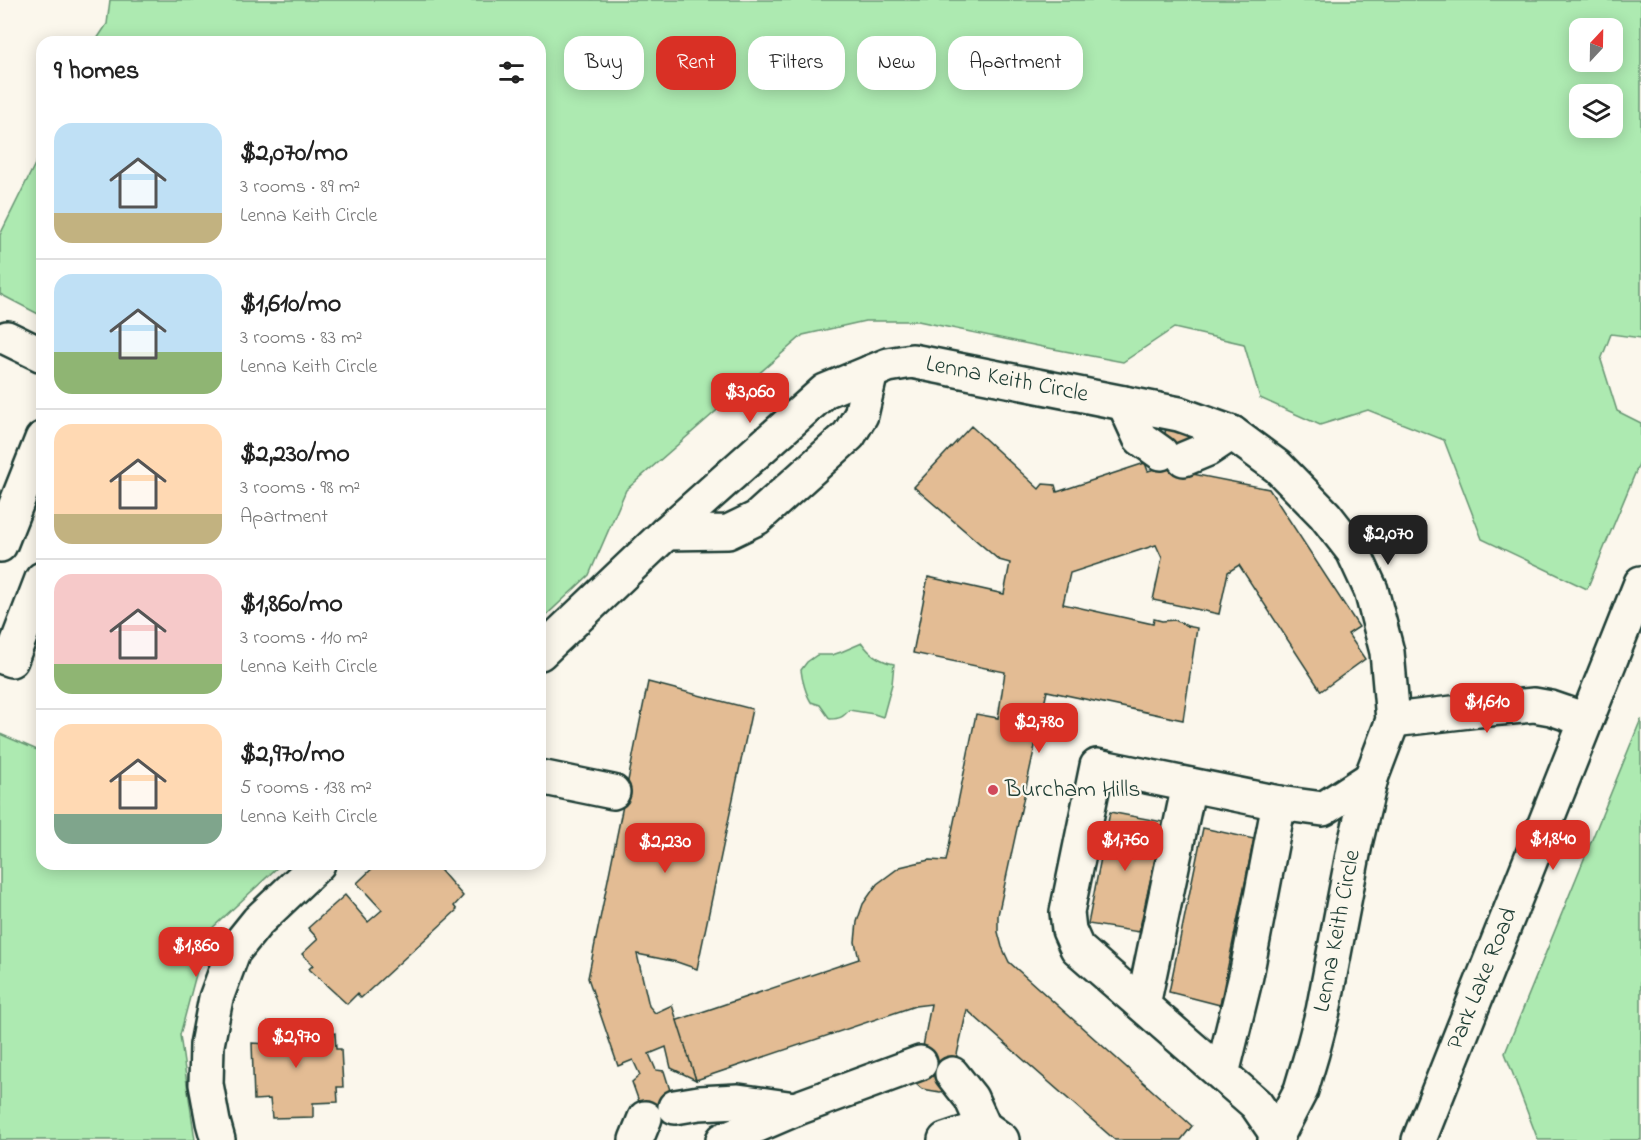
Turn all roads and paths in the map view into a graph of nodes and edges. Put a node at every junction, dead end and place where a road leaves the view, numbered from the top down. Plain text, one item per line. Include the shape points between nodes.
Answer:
1 (2, 341) edge
2 (36, 353) edge
3 (871, 372) junction
4 (1124, 403) junction
5 (1232, 433) junction
6 (36, 453) edge
7 (666, 533) junction
8 (0, 545) edge
9 (1641, 583) edge
10 (36, 595) edge
11 (546, 647) edge
12 (0, 656) edge
13 (1393, 720) junction
14 (1586, 720) junction
15 (546, 778) edge
16 (1371, 778) junction
17 (1189, 785) junction
18 (613, 792) dead end
19 (1279, 803) junction
20 (312, 870) edge
21 (1143, 1005) junction
22 (920, 1063) dead end
23 (952, 1074) dead end
24 (1222, 1074) junction
25 (675, 1107) dead end
26 (795, 1109) junction
27 (993, 1133) edge
28 (1277, 1138) edge
29 (218, 1140) edge
30 (723, 1140) edge
31 (945, 1140) edge
32 (1419, 1140) edge

1 - 2 street
3 - 4 street, Lenna Keith Circle via 912,361
3 - 7 street, Lenna Keith Circle via 825,391
3 - 7 street via 861,415 849,435 757,518 728,532
4 - 5 street, Lenna Keith Circle via 1179,414
4 - 5 street via 1140,438 1173,456 1208,449
5 - 13 street, Lenna Keith Circle via 1278,467 1325,515 1353,551 1371,590 1387,652
6 - 8 street
7 - 11 street, Lenna Keith Circle
9 - 14 street, Park Lake Road
10 - 12 street via 11,660
13 - 14 street via 1534,705
13 - 16 street, Lenna Keith Circle
14 - 32 street, Park Lake Road
15 - 18 street
16 - 19 street via 1323,809
16 - 28 street, Lenna Keith Circle via 1323,1011 1301,1090
17 - 19 street
17 - 21 street
17 - 21 street via 1097,766 1067,912 1069,930 1077,948
19 - 24 street via 1246,976
20 - 29 street via 258,921 233,952 216,998 207,1045 206,1084
21 - 24 street
22 - 26 street
23 - 27 street
24 - 28 street via 1256,1104
25 - 26 street via 738,1101
26 - 30 street
27 - 31 street

